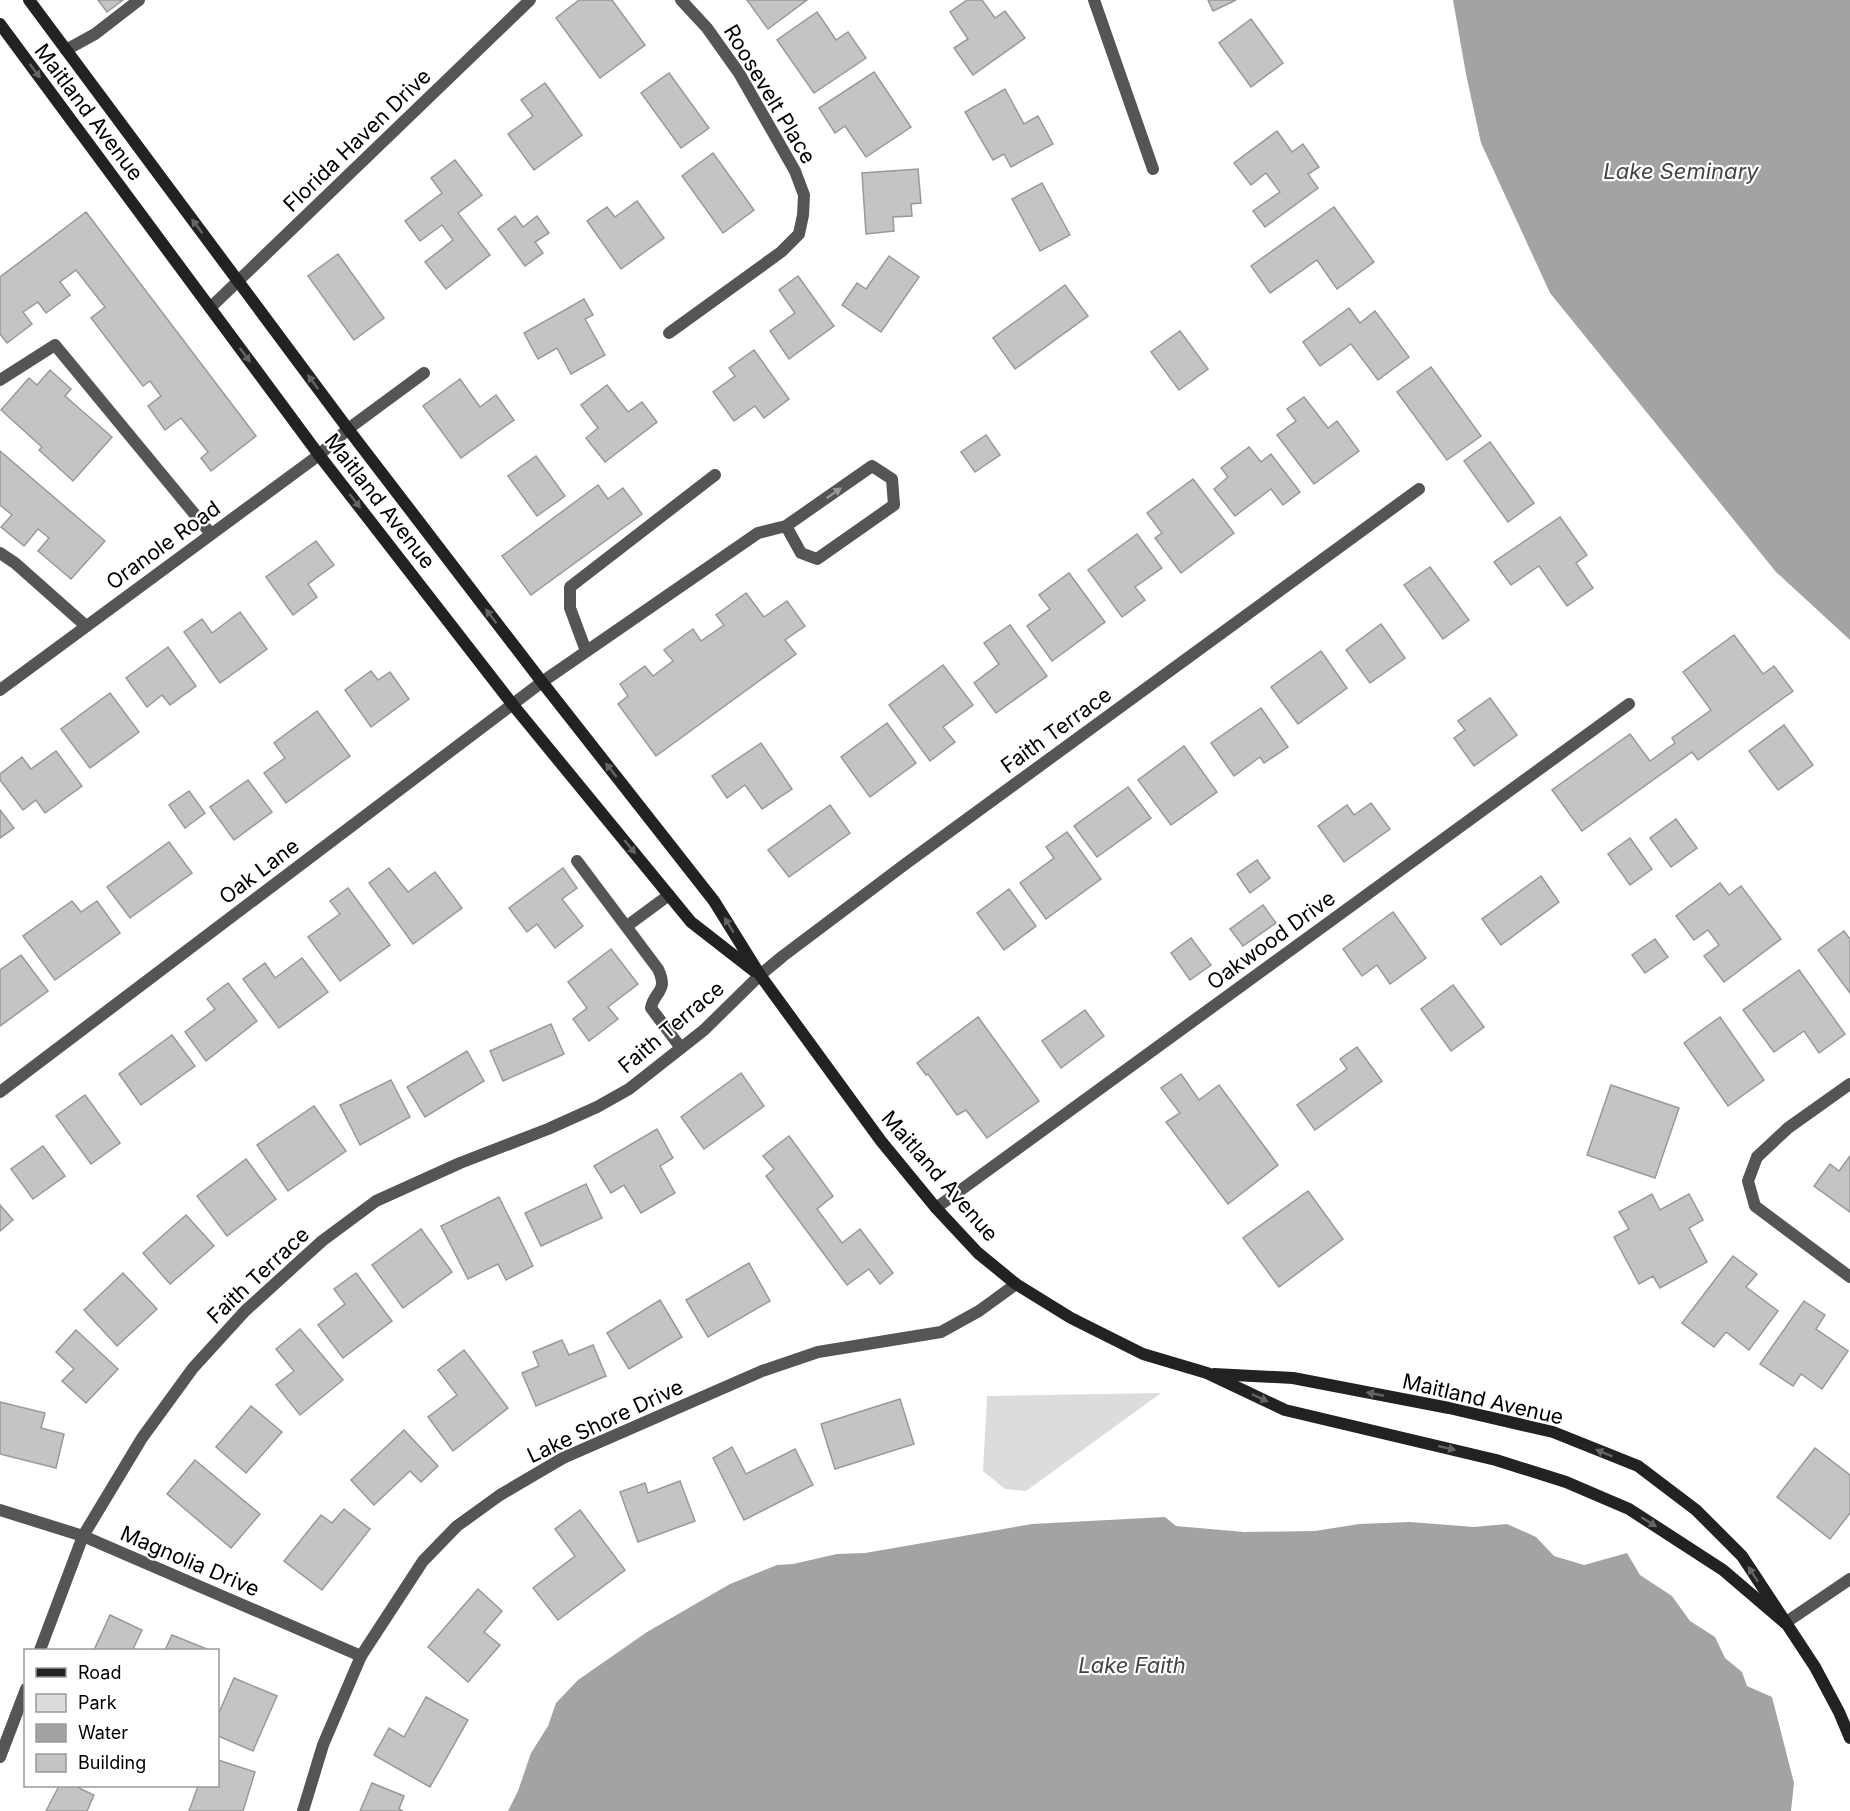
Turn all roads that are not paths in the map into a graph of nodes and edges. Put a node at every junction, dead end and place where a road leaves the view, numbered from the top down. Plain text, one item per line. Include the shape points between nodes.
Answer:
1 (29, 0) edge
2 (138, 0) edge
3 (530, 0) edge
4 (681, 0) edge
5 (1094, 0) edge
6 (0, 24) edge
7 (66, 50) junction
8 (1152, 169) dead end
9 (238, 281) junction
10 (210, 308) junction
11 (669, 333) dead end
12 (424, 373) dead end
13 (0, 380) edge
14 (348, 429) junction
15 (319, 455) junction
16 (715, 475) dead end
17 (1419, 489) dead end
18 (786, 526) junction
19 (211, 534) junction
20 (0, 554) edge
21 (86, 626) junction
22 (586, 651) junction
23 (542, 682) junction
24 (0, 690) edge
25 (1629, 704) dead end
26 (513, 705) junction
27 (577, 861) dead end
28 (669, 895) junction
29 (627, 926) junction
30 (760, 975) junction
31 (681, 1048) junction
32 (1850, 1084) edge
33 (0, 1092) edge
34 (936, 1208) junction
35 (1850, 1277) edge
36 (1016, 1284) junction
37 (1206, 1373) junction
38 (0, 1510) edge
39 (83, 1536) junction
40 (1850, 1579) edge
41 (1785, 1623) junction
42 (40, 1649) edge
43 (361, 1656) junction
44 (24, 1694) edge
45 (1850, 1738) edge
46 (0, 1757) edge
47 (303, 1811) edge

1 - 7 main road, Maitland Avenue
2 - 7 street
3 - 9 street, Florida Haven Drive
4 - 11 street, Roosevelt Place via 739,73 795,171 804,195 804,215 799,234 781,252
5 - 8 street
6 -> 10 main road, Maitland Avenue
9 -> 7 main road, Maitland Avenue
9 - 10 street, Florida Haven Drive
14 -> 9 main road, Maitland Avenue
10 -> 15 main road, Maitland Avenue
12 - 14 street, Oranole Road
13 - 19 street via 55,345
14 - 15 street, Oranole Road
23 -> 14 main road, Maitland Avenue
15 - 19 street, Oranole Road
15 -> 26 main road, Maitland Avenue
16 - 22 street via 570,587 570,608
17 - 30 street, Faith Terrace
18 -> 18 street via 872,466 892,479 894,505 818,559 801,553
18 - 22 street, Oak Lane via 758,533
19 - 21 street, Oranole Road
20 - 21 street
21 - 24 street, Oranole Road
22 - 23 street, Oak Lane
23 - 26 street, Oak Lane
30 -> 23 main road, Maitland Avenue via 714,901
25 - 34 street, Oakwood Drive
26 -> 28 main road, Maitland Avenue
26 - 33 street, Oak Lane
27 - 29 street
28 - 29 street
28 - 30 main road, Maitland Avenue via 691,922
29 - 31 street via 661,974 662,988 651,1008
30 - 31 street, Faith Terrace via 705,1030
30 - 34 main road, Maitland Avenue via 881,1141
31 - 39 street, Faith Terrace via 629,1089 597,1107 376,1201 322,1241 245,1311 193,1368 142,1438
32 - 35 street via 1788,1128 1757,1157 1748,1181 1755,1206
34 - 36 main road, Maitland Avenue via 978,1253
36 - 37 main road, Maitland Avenue via 1071,1318 1143,1354
36 - 43 street, Lake Shore Drive via 941,1332 818,1352 762,1371 562,1458 457,1526 423,1562
37 -> 41 main road, Maitland Avenue via 1286,1410 1496,1460 1566,1482 1629,1509 1723,1570
41 -> 37 main road, Maitland Avenue via 1742,1556 1696,1510 1638,1466 1553,1432 1449,1408 1293,1378
38 - 39 street, Magnolia Drive
39 - 42 street, Faith Terrace
39 - 43 street, Magnolia Drive
40 - 41 street
41 - 45 main road, Maitland Avenue via 1815,1667
43 - 47 street, Lake Shore Drive via 323,1745
44 - 46 street

